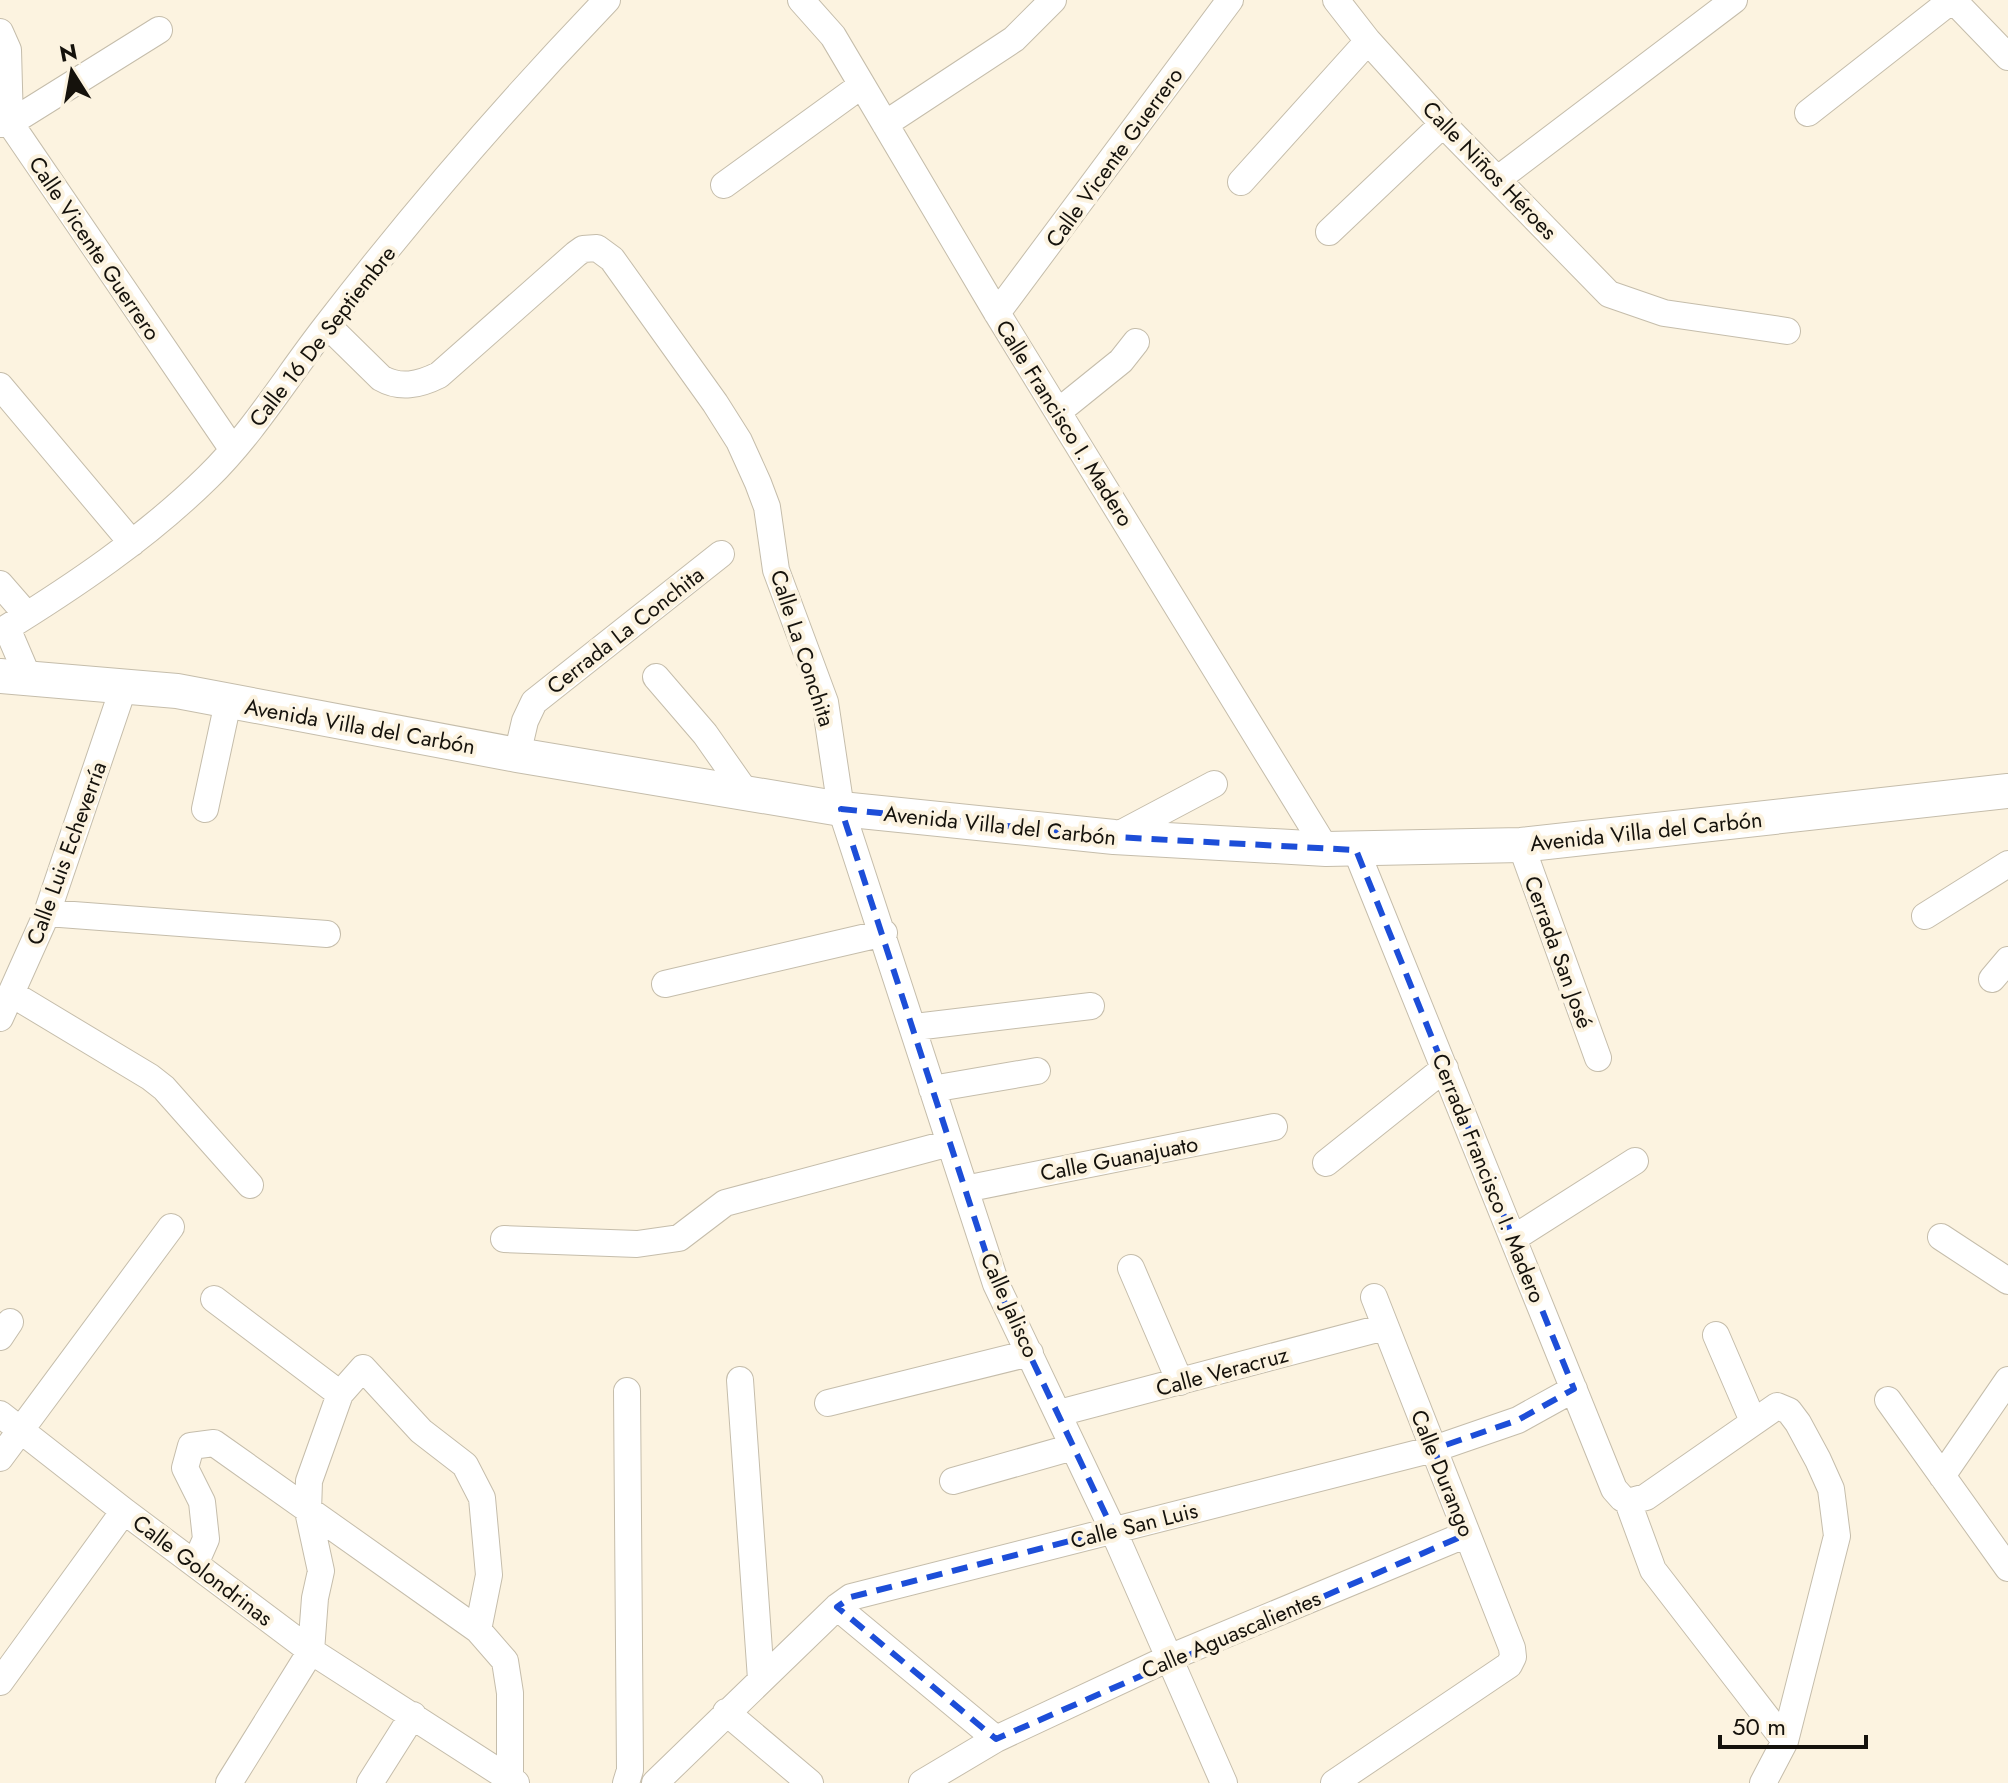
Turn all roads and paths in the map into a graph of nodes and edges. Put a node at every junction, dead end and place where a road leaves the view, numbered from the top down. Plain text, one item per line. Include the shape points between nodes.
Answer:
1 (607, 0) edge
2 (1053, 0) edge
3 (1230, 0) edge
4 (1336, 0) edge
5 (1734, 0) edge
6 (1952, 0) edge
7 (811, 2) edge
8 (159, 30) dead end
9 (0, 32) edge
10 (1368, 41) junction
11 (2008, 57) edge
12 (862, 85) junction
13 (1808, 113) dead end
14 (5, 124) edge
15 (885, 124) junction
16 (1443, 124) junction
17 (1498, 179) junction
18 (1241, 182) dead end
19 (724, 185) dead end
20 (1329, 232) dead end
21 (997, 313) junction
22 (327, 325) junction
23 (1787, 331) dead end
24 (1136, 342) dead end
25 (0, 386) edge
26 (1059, 411) junction
27 (233, 450) junction
28 (132, 543) junction
29 (721, 554) dead end
30 (0, 584) edge
31 (11, 625) edge
32 (14, 677) edge
33 (656, 677) dead end
34 (124, 686) junction
35 (228, 702) junction
36 (517, 755) junction
37 (1214, 784) dead end
38 (745, 791) junction
39 (2008, 791) edge
40 (205, 809) dead end
41 (841, 809) junction
42 (1114, 837) junction
43 (1521, 845) junction
44 (1341, 849) junction
45 (2008, 864) edge
46 (47, 913) junction
47 (1925, 916) dead end
48 (884, 933) junction
49 (327, 934) dead end
50 (665, 984) dead end
51 (12, 994) junction
52 (1091, 1006) dead end
53 (0, 1018) edge
54 (915, 1027) junction
55 (1598, 1058) dead end
56 (1445, 1068) junction
57 (1037, 1071) dead end
58 (932, 1089) junction
59 (1274, 1127) dead end
60 (950, 1143) junction
61 (1635, 1161) dead end
62 (1326, 1163) dead end
63 (250, 1185) dead end
64 (965, 1189) junction
65 (171, 1227) dead end
66 (1941, 1237) dead end
67 (1514, 1238) junction
68 (504, 1239) dead end
69 (1131, 1268) dead end
70 (2008, 1281) edge
71 (1374, 1297) dead end
72 (214, 1299) dead end
73 (1385, 1327) junction
74 (1716, 1335) dead end
75 (1030, 1353) junction
76 (740, 1380) dead end
77 (2008, 1380) edge
78 (1180, 1382) junction
79 (1574, 1389) junction
80 (627, 1391) dead end
81 (340, 1394) junction
82 (1888, 1400) dead end
83 (828, 1403) dead end
84 (1059, 1413) junction
85 (0, 1414) edge
86 (1753, 1421) junction
87 (22, 1429) junction
88 (1073, 1447) junction
89 (1434, 1449) junction
90 (0, 1458) edge
91 (1942, 1476) junction
92 (953, 1481) dead end
93 (1628, 1502) junction
94 (124, 1511) junction
95 (308, 1511) junction
96 (1113, 1530) junction
97 (1467, 1534) junction
98 (195, 1564) junction
99 (2008, 1568) edge
100 (837, 1607) junction
101 (478, 1630) junction
102 (311, 1651) junction
103 (1169, 1658) junction
104 (761, 1679) junction
105 (0, 1682) edge
106 (726, 1712) junction
107 (413, 1715) junction
108 (996, 1739) junction
109 (1785, 1741) junction
110 (513, 1781) edge
111 (229, 1783) edge
112 (370, 1783) edge
113 (626, 1783) edge
114 (655, 1783) edge
115 (810, 1783) edge
116 (922, 1783) edge
117 (1224, 1783) edge
118 (1334, 1783) edge
119 (1763, 1783) edge

1 - 22 street, Calle 16 De Septiembre via 519,92
2 - 15 street via 1014,39
3 - 21 street, Calle Vicente Guerrero
4 - 10 street, Calle Niños Héroes
5 - 17 street
6 - 11 street
6 - 13 street
7 - 12 street, Calle Francisco I. Madero
8 - 14 street
9 - 14 street via 8,50
10 - 16 street, Calle Niños Héroes
10 - 18 street
12 - 15 street, Calle Francisco I. Madero
12 - 19 street
14 - 27 street, Calle Vicente Guerrero
15 - 21 street, Calle Francisco I. Madero
16 - 17 street, Calle Niños Héroes
16 - 20 street
17 - 23 street, Calle Niños Héroes via 1609,294 1664,313
21 - 26 street, Calle Francisco I. Madero
22 - 27 street, Calle 16 De Septiembre
22 - 41 street, Calle La Conchita via 381,378 415,385 439,375 583,249 607,253 739,441 767,507 776,570 825,702
24 - 26 street via 1121,361
25 - 28 street
26 - 44 street, Calle Francisco I. Madero
27 - 28 street, Calle 16 De Septiembre
28 - 31 street, Calle 16 De Septiembre
29 - 36 street, Cerrada La Conchita via 534,702
30 - 31 street
31 - 32 street
32 - 34 main road, Avenida Villa del Carbón
33 - 38 street
34 - 35 main road, Avenida Villa del Carbón
34 - 46 street, Calle Luis Echeverría
35 - 36 main road, Avenida Villa del Carbón
35 - 40 street
36 - 38 main road, Avenida Villa del Carbón
37 - 42 street
38 - 41 main road, Avenida Villa del Carbón
39 - 43 main road, Avenida Villa del Carbón
41 - 42 main road, Avenida Villa del Carbón
41 - 48 street, Calle Jalisco
42 - 44 main road, Avenida Villa del Carbón
43 - 44 main road, Avenida Villa del Carbón
43 - 55 street, Cerrada San José
44 - 56 street, Cerrada Francisco I. Madero
45 - 47 street
46 - 49 street
46 - 51 street, Calle Luis Echeverría
48 - 50 street
48 - 54 street, Calle Jalisco
51 - 53 street, Calle Luis Echeverría
51 - 63 street via 157,1082
52 - 54 street
54 - 58 street, Calle Jalisco
56 - 62 street
56 - 67 street, Cerrada Francisco I. Madero
57 - 58 street
58 - 60 street, Calle Jalisco
59 - 64 street, Calle Guanajuato
60 - 64 street, Calle Jalisco
60 - 68 street via 725,1203 679,1238 637,1244
61 - 67 street
64 - 75 street, Calle Jalisco via 996,1284
65 - 87 street
66 - 70 street
67 - 79 street, Cerrada Francisco I. Madero
69 - 78 street
71 - 73 street, Calle Durango
72 - 81 street
73 - 78 street, Calle Veracruz
73 - 89 street, Calle Durango
74 - 86 street
75 - 83 street
75 - 84 street, Calle Jalisco
76 - 104 street
77 - 91 street
78 - 84 street, Calle Veracruz
79 - 89 street, Calle San Luis via 1518,1420
79 - 93 street, Cerrada Francisco I. Madero via 1614,1489
80 - 113 street
81 - 95 street via 309,1481
81 - 101 street via 363,1368 421,1431 465,1465 482,1498 489,1575
82 - 91 street
84 - 88 street, Calle Jalisco
85 - 87 street, Calle Golondrinas
86 - 93 street via 1646,1497
86 - 109 street via 1777,1406 1798,1423 1831,1489 1837,1536
87 - 90 street
87 - 94 street, Calle Golondrinas
88 - 92 street
88 - 96 street, Calle Jalisco
89 - 96 street, Calle San Luis
89 - 97 street, Calle Durango
91 - 99 street
93 - 109 street, Cerrada Francisco I. Madero via 1653,1570
94 - 98 street, Calle Golondrinas
94 - 105 street
95 - 98 street via 214,1443 191,1446 185,1468 202,1502 206,1539
95 - 101 street
95 - 102 street via 321,1571
96 - 100 street, Calle San Luis via 851,1597
96 - 103 street, Calle Jalisco
97 - 103 street, Calle Aguascalientes
97 - 118 street, Calle Durango via 1512,1648 1509,1665
98 - 102 street, Calle Golondrinas
100 - 104 street
100 - 108 street
101 - 110 street via 505,1661
102 - 107 street, Calle Golondrinas
102 - 111 street
103 - 108 street, Calle Aguascalientes
103 - 117 street, Calle Jalisco
104 - 106 street
106 - 114 street
106 - 115 street
107 - 110 street, Calle Golondrinas
107 - 112 street
108 - 116 street, Calle Aguascalientes
109 - 119 street

